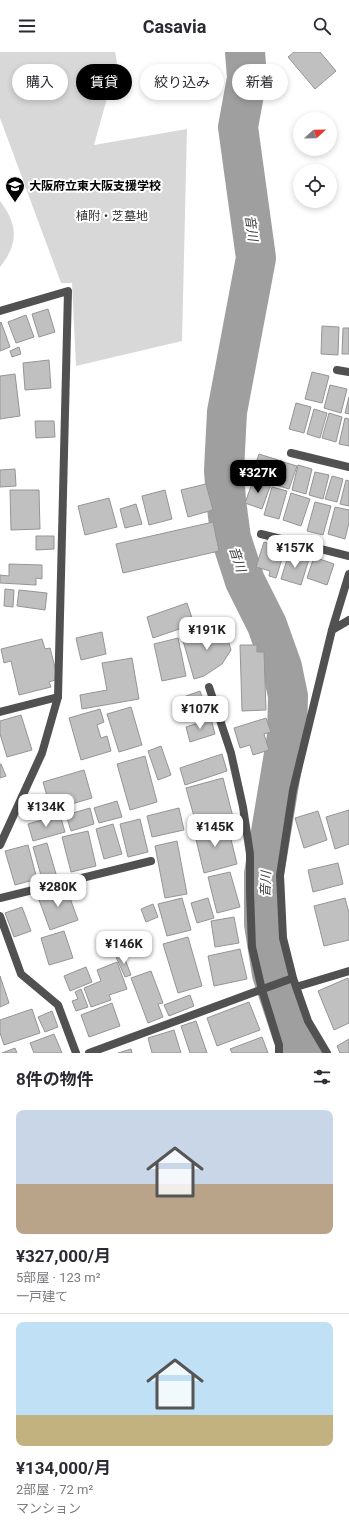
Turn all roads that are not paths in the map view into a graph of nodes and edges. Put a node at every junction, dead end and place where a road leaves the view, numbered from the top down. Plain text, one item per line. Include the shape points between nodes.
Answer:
1 (0, 311) edge
2 (337, 370) dead end
3 (349, 372) edge
4 (291, 453) dead end
5 (349, 467) edge
6 (261, 534) dead end
7 (349, 556) edge
8 (349, 574) edge
9 (349, 620) edge
10 (332, 630) junction
11 (209, 687) dead end
12 (58, 698) junction
13 (0, 712) edge
14 (0, 845) edge
15 (151, 861) dead end
16 (0, 898) edge
17 (0, 916) edge
18 (349, 971) edge
19 (289, 980) junction
20 (296, 988) junction
21 (264, 989) junction
22 (76, 1053) edge
23 (89, 1053) edge
24 (279, 1053) edge
25 (327, 1053) edge

1 - 12 street via 68,291
2 - 3 street
4 - 5 street
6 - 7 street
8 - 10 street
9 - 10 street
10 - 19 street via 293,790 280,875 283,938
11 - 21 street via 232,753 243,807 250,854 252,948
12 - 13 street
12 - 14 street via 42,753
15 - 16 street
17 - 22 street via 21,974 58,1005
18 - 20 street
19 - 20 street
19 - 21 street
20 - 25 street via 308,1020
21 - 23 street
21 - 24 street

